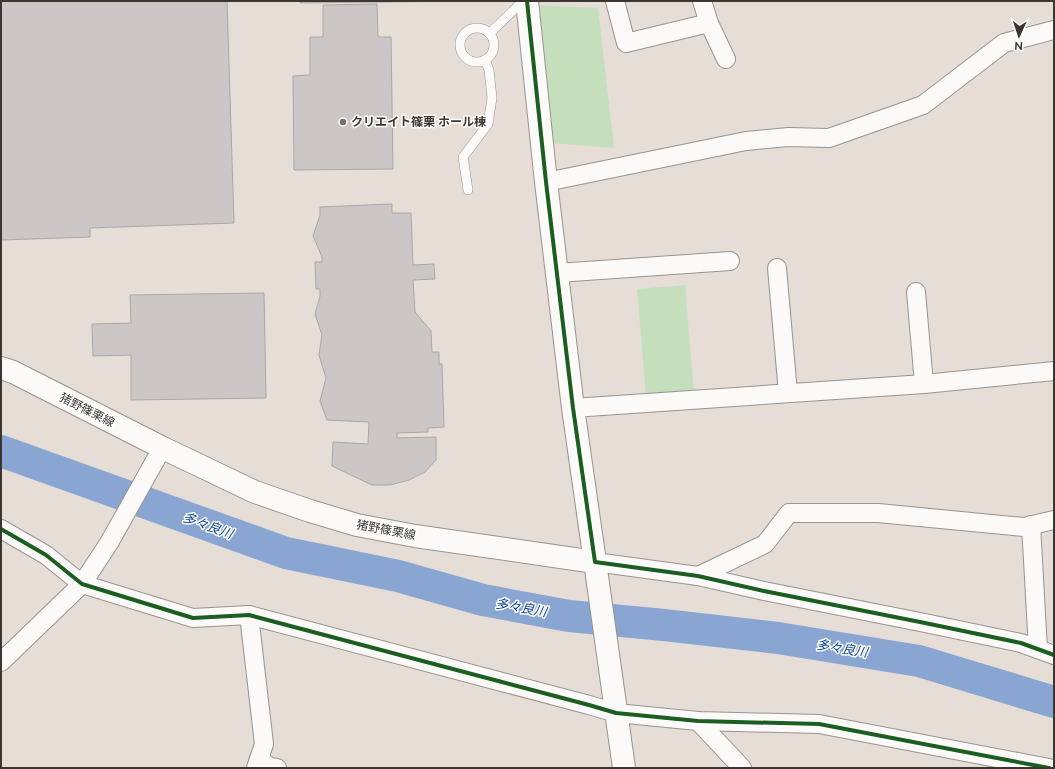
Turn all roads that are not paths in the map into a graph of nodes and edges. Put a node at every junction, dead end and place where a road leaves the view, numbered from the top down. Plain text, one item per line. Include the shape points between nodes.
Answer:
1 (523, 1) edge
2 (528, 1) edge
3 (615, 1) edge
4 (702, 1) edge
5 (709, 22) junction
6 (1054, 30) edge
7 (490, 33) junction
8 (726, 59) dead end
9 (485, 60) junction
10 (546, 182) junction
11 (468, 190) dead end
12 (730, 261) dead end
13 (777, 268) dead end
14 (557, 273) junction
15 (916, 292) dead end
16 (1, 368) edge
17 (1054, 371) edge
18 (924, 384) junction
19 (788, 393) junction
20 (573, 408) junction
21 (160, 453) junction
22 (1054, 520) edge
23 (1031, 526) junction
24 (1, 529) edge
25 (596, 568) junction
26 (698, 576) junction
27 (82, 584) junction
28 (249, 615) junction
29 (1046, 652) edge
30 (1, 662) edge
31 (616, 708) junction
32 (698, 721) junction
33 (257, 764) edge
34 (277, 768) edge
35 (624, 768) edge
36 (742, 768) edge
37 (1049, 768) edge

1 - 7 lane
2 - 10 main road
3 - 5 street via 626,43
4 - 5 street
5 - 8 street
6 - 10 street via 1004,43 923,105 829,138 788,137 746,141
7 - 9 lane via 494,48 490,57
7 - 9 lane via 474,28 468,30 461,39 460,51 463,56 473,62
9 - 11 lane via 489,70 492,98 488,124 463,157
10 - 14 main road
12 - 14 street
13 - 19 street
14 - 20 main road
15 - 18 street
16 - 21 main road, 猪野篠栗線 via 13,372
17 - 18 street
18 - 19 street
19 - 20 street
20 - 25 main road
21 - 25 main road, 猪野篠栗線 via 255,492 357,525
21 - 27 street via 109,543
22 - 23 street
23 - 26 street via 878,513 789,513 765,544
23 - 29 street
24 - 27 street via 46,555
25 - 26 street
25 - 31 main road
26 - 29 street via 1021,643
27 - 28 street via 193,618
27 - 30 street
28 - 31 street via 573,700
28 - 33 street via 264,744
31 - 32 street
31 - 35 main road
32 - 36 street
32 - 37 street via 819,724
33 - 34 street

